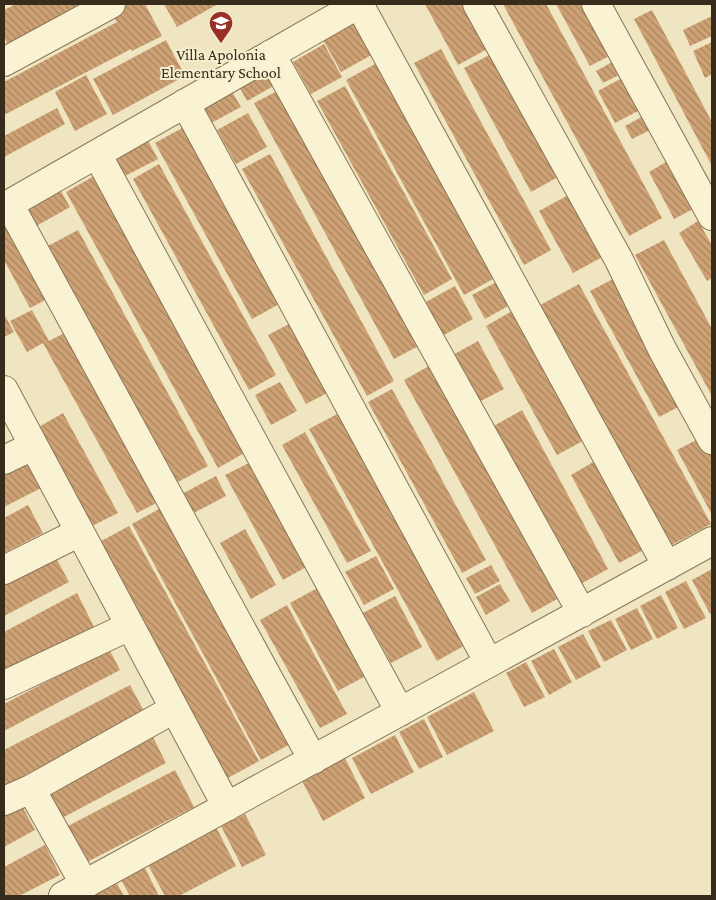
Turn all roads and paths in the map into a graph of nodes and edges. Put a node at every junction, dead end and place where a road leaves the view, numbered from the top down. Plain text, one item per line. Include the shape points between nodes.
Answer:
1 (111, 4) edge
2 (359, 4) edge
3 (477, 4) edge
4 (596, 4) edge
5 (271, 54) junction
6 (4, 62) edge
7 (185, 103) junction
8 (97, 154) junction
9 (7, 205) edge
10 (712, 216) edge
11 (4, 390) edge
12 (712, 440) edge
13 (33, 446) junction
14 (4, 460) edge
15 (80, 532) junction
16 (712, 541) edge
17 (666, 566) junction
18 (4, 570) edge
19 (582, 613) junction
20 (130, 626) junction
21 (489, 663) junction
22 (4, 685) edge
23 (174, 709) junction
24 (400, 712) junction
25 (313, 760) junction
26 (31, 788) junction
27 (4, 801) edge
28 (227, 807) junction
29 (74, 890) edge

1 - 6 street
2 - 5 street
2 - 17 street
3 - 12 street via 619,260 662,349
4 - 10 street
5 - 7 street
5 - 19 street
7 - 8 street
7 - 21 street
8 - 9 street
8 - 24 street
9 - 25 street
11 - 13 street
13 - 14 street
13 - 15 street
15 - 18 street
15 - 20 street
16 - 17 street
17 - 19 street
19 - 21 street
20 - 22 street
20 - 23 street
21 - 24 street
23 - 26 street
23 - 28 street
24 - 25 street
25 - 28 street
26 - 27 street
26 - 29 street
28 - 29 street

